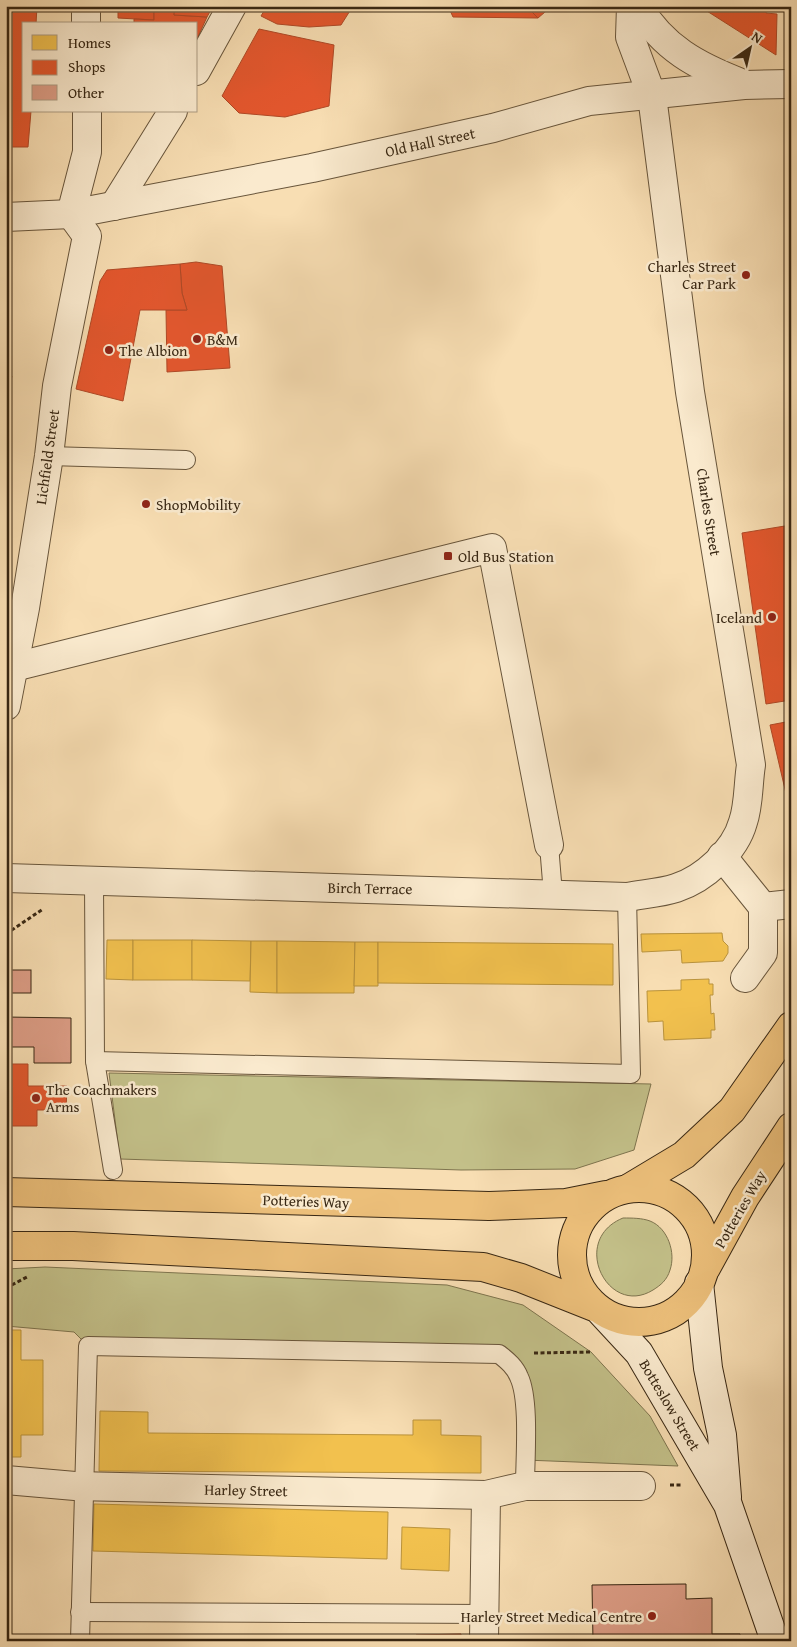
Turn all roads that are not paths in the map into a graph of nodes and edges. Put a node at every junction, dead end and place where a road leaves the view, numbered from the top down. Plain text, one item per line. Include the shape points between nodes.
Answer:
1 (86, 6) edge
2 (232, 6) edge
3 (631, 6) edge
4 (638, 6) edge
5 (86, 22) edge
6 (198, 67) edge
7 (791, 84) edge
8 (744, 85) junction
9 (652, 96) junction
10 (87, 112) edge
11 (171, 112) edge
12 (114, 206) junction
13 (71, 214) junction
14 (6, 217) edge
15 (49, 456) junction
16 (186, 460) dead end
17 (14, 667) junction
18 (6, 706) edge
19 (549, 845) joint
20 (722, 856) junction
21 (6, 878) edge
22 (94, 881) junction
23 (553, 894) junction
24 (627, 896) junction
25 (791, 904) edge
26 (763, 907) junction
27 (746, 978) dead end
28 (791, 1026) edge
29 (95, 1061) junction
30 (791, 1127) edge
31 (113, 1170) dead end
32 (617, 1191) junction
33 (6, 1192) edge
34 (6, 1246) edge
35 (703, 1276) junction
36 (597, 1309) junction
37 (6, 1480) edge
38 (525, 1486) junction
39 (642, 1486) dead end
40 (79, 1487) junction
41 (486, 1495) junction
42 (728, 1505) junction
43 (80, 1612) junction
44 (484, 1614) junction
45 (80, 1641) edge
46 (484, 1641) edge
47 (775, 1641) edge

1 - 5 street
2 - 6 street
3 - 9 street, Charles Street via 630,37
4 - 8 street via 656,33 675,49 704,69
7 - 8 street, Old Hall Street
8 - 9 street, Old Hall Street
9 - 12 street, Old Hall Street via 589,101 493,128 312,168
9 - 20 street, Charles Street via 690,392 751,765 743,823
10 - 13 street via 87,152
11 - 12 street
12 - 13 street, Old Hall Street
13 - 14 street, Old Hall Street
13 - 15 street, Lichfield Street via 87,236 57,386
15 - 16 lane
15 - 17 street, Lichfield Street
17 - 18 street, Lichfield Street
17 - 19 street via 492,548
19 - 23 lane
20 - 24 street, Birch Terrace via 705,873 677,888
20 - 26 street
21 - 22 street, Birch Terrace
22 - 23 street, Birch Terrace
22 - 29 lane
23 - 24 street, Birch Terrace
24 - 29 lane via 632,1074
25 - 26 street
26 - 27 street via 763,953
28 - 32 highway, Potteries Way via 732,1110 684,1155
29 - 31 lane
30 - 35 highway, Potteries Way via 746,1197
32 - 33 highway, Potteries Way via 566,1203 489,1206
32 - 35 highway via 649,1188 687,1206 700,1226 706,1244
32 - 36 highway via 588,1210 574,1232 570,1256 579,1288
34 - 36 highway via 73,1246 483,1267 521,1278
35 - 36 highway via 695,1293 679,1310 655,1322 632,1323
35 - 42 street, Botteslow Street via 708,1368 722,1434
36 - 42 street, Botteslow Street via 639,1353
37 - 40 street, Harley Street
38 - 39 street, Harley Street
38 - 40 lane via 524,1402 520,1379 512,1364 499,1354 88,1346
38 - 41 street, Harley Street
40 - 41 street, Harley Street
40 - 43 lane
41 - 44 street
42 - 47 street, Botteslow Street
43 - 44 lane
43 - 45 lane
44 - 46 street

